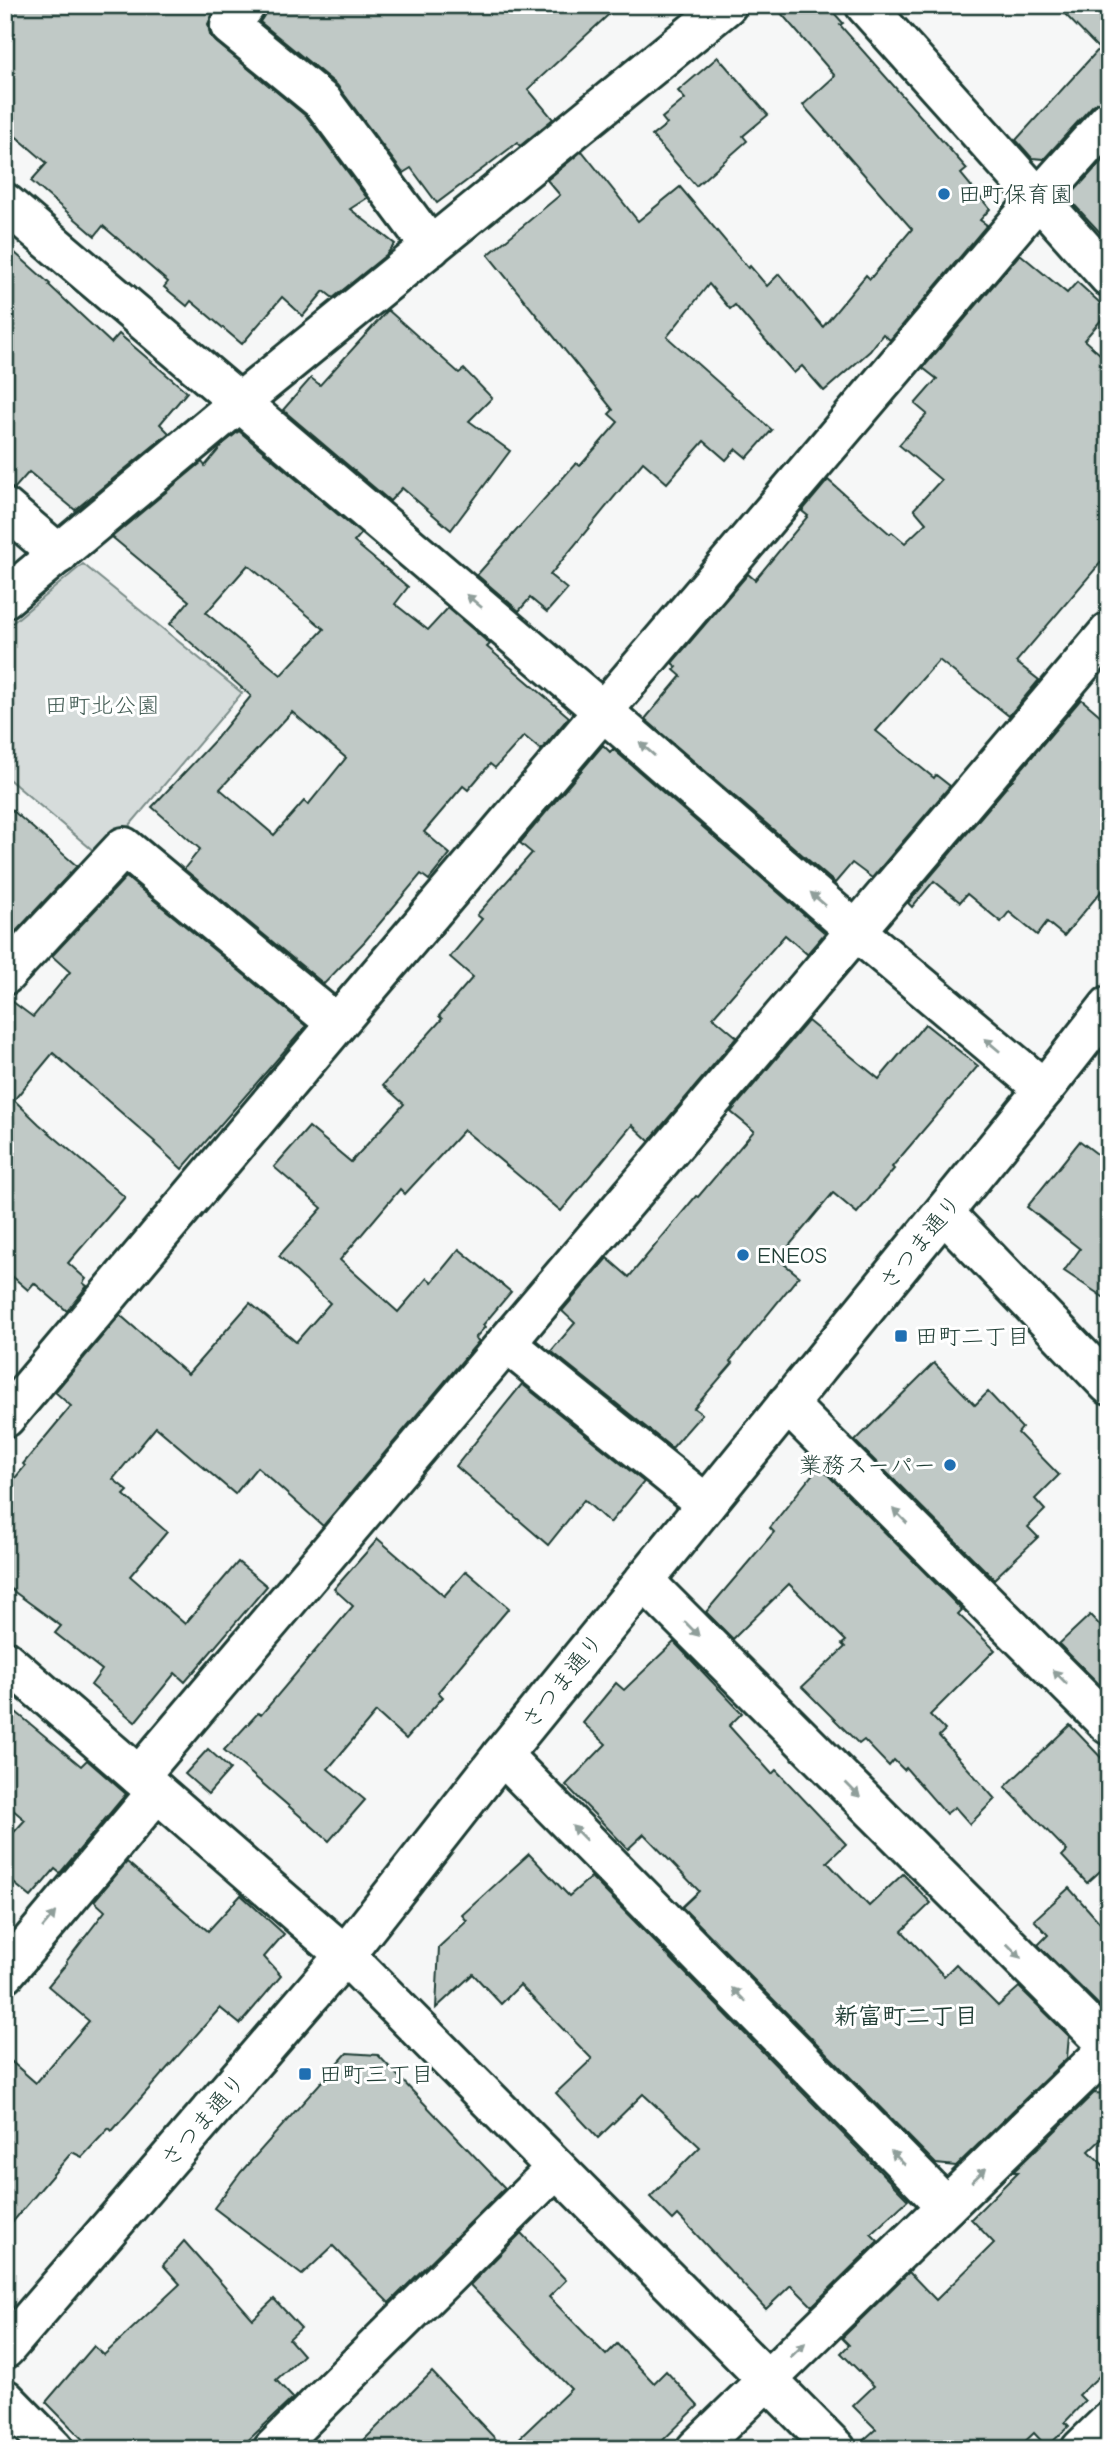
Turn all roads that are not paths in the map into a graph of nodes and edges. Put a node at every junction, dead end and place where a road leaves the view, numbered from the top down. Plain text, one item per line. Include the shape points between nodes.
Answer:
1 (246, 5) edge
2 (727, 5) edge
3 (865, 5) edge
4 (1109, 120) edge
5 (1038, 199) junction
6 (5, 203) edge
7 (430, 247) junction
8 (1109, 277) edge
9 (240, 402) junction
10 (5, 508) edge
11 (59, 554) junction
12 (5, 598) edge
13 (1109, 632) edge
14 (604, 712) junction
15 (856, 931) junction
16 (5, 975) edge
17 (1109, 1006) edge
18 (337, 1024) junction
19 (1044, 1089) junction
20 (944, 1213) junction
21 (506, 1343) junction
22 (1109, 1385) edge
23 (787, 1404) junction
24 (5, 1418) edge
25 (706, 1504) junction
26 (644, 1581) junction
27 (5, 1660) edge
28 (1109, 1725) edge
29 (502, 1755) junction
30 (148, 1784) junction
31 (345, 1955) junction
32 (5, 1973) edge
33 (1109, 2047) edge
34 (556, 2168) junction
35 (946, 2206) junction
36 (5, 2349) edge
37 (768, 2380) junction
38 (5, 2399) edge
39 (1109, 2422) edge
40 (54, 2449) edge
41 (273, 2449) edge
42 (696, 2449) edge
43 (836, 2449) edge
44 (1081, 2449) edge

1 - 7 street via 230,26 323,102
2 - 7 street
3 - 5 street
4 - 5 street
5 - 8 street
5 - 14 street
6 - 9 street
7 - 9 street
9 - 11 street
14 -> 9 street
10 - 11 street
11 - 12 street
13 - 15 street
15 -> 14 street
14 - 18 street
19 -> 15 street
15 - 21 street
16 - 18 street via 124,847
17 - 19 street, さつま通り
18 - 24 street
19 - 20 street, さつま通り
20 - 22 street
20 - 23 street, さつま通り
21 - 25 street
21 - 30 street
23 - 25 street, さつま通り
28 -> 23 street
25 - 26 street, さつま通り
26 - 29 street, さつま通り
26 -> 33 street
27 - 30 street
29 - 31 street, さつま通り
35 -> 29 street
30 - 31 street
32 -> 30 street
31 - 34 street
31 - 36 street, さつま通り
35 -> 33 street
34 - 37 street
34 - 41 street
37 -> 35 street
37 - 42 street
37 - 43 street
38 - 40 street
39 - 44 street

